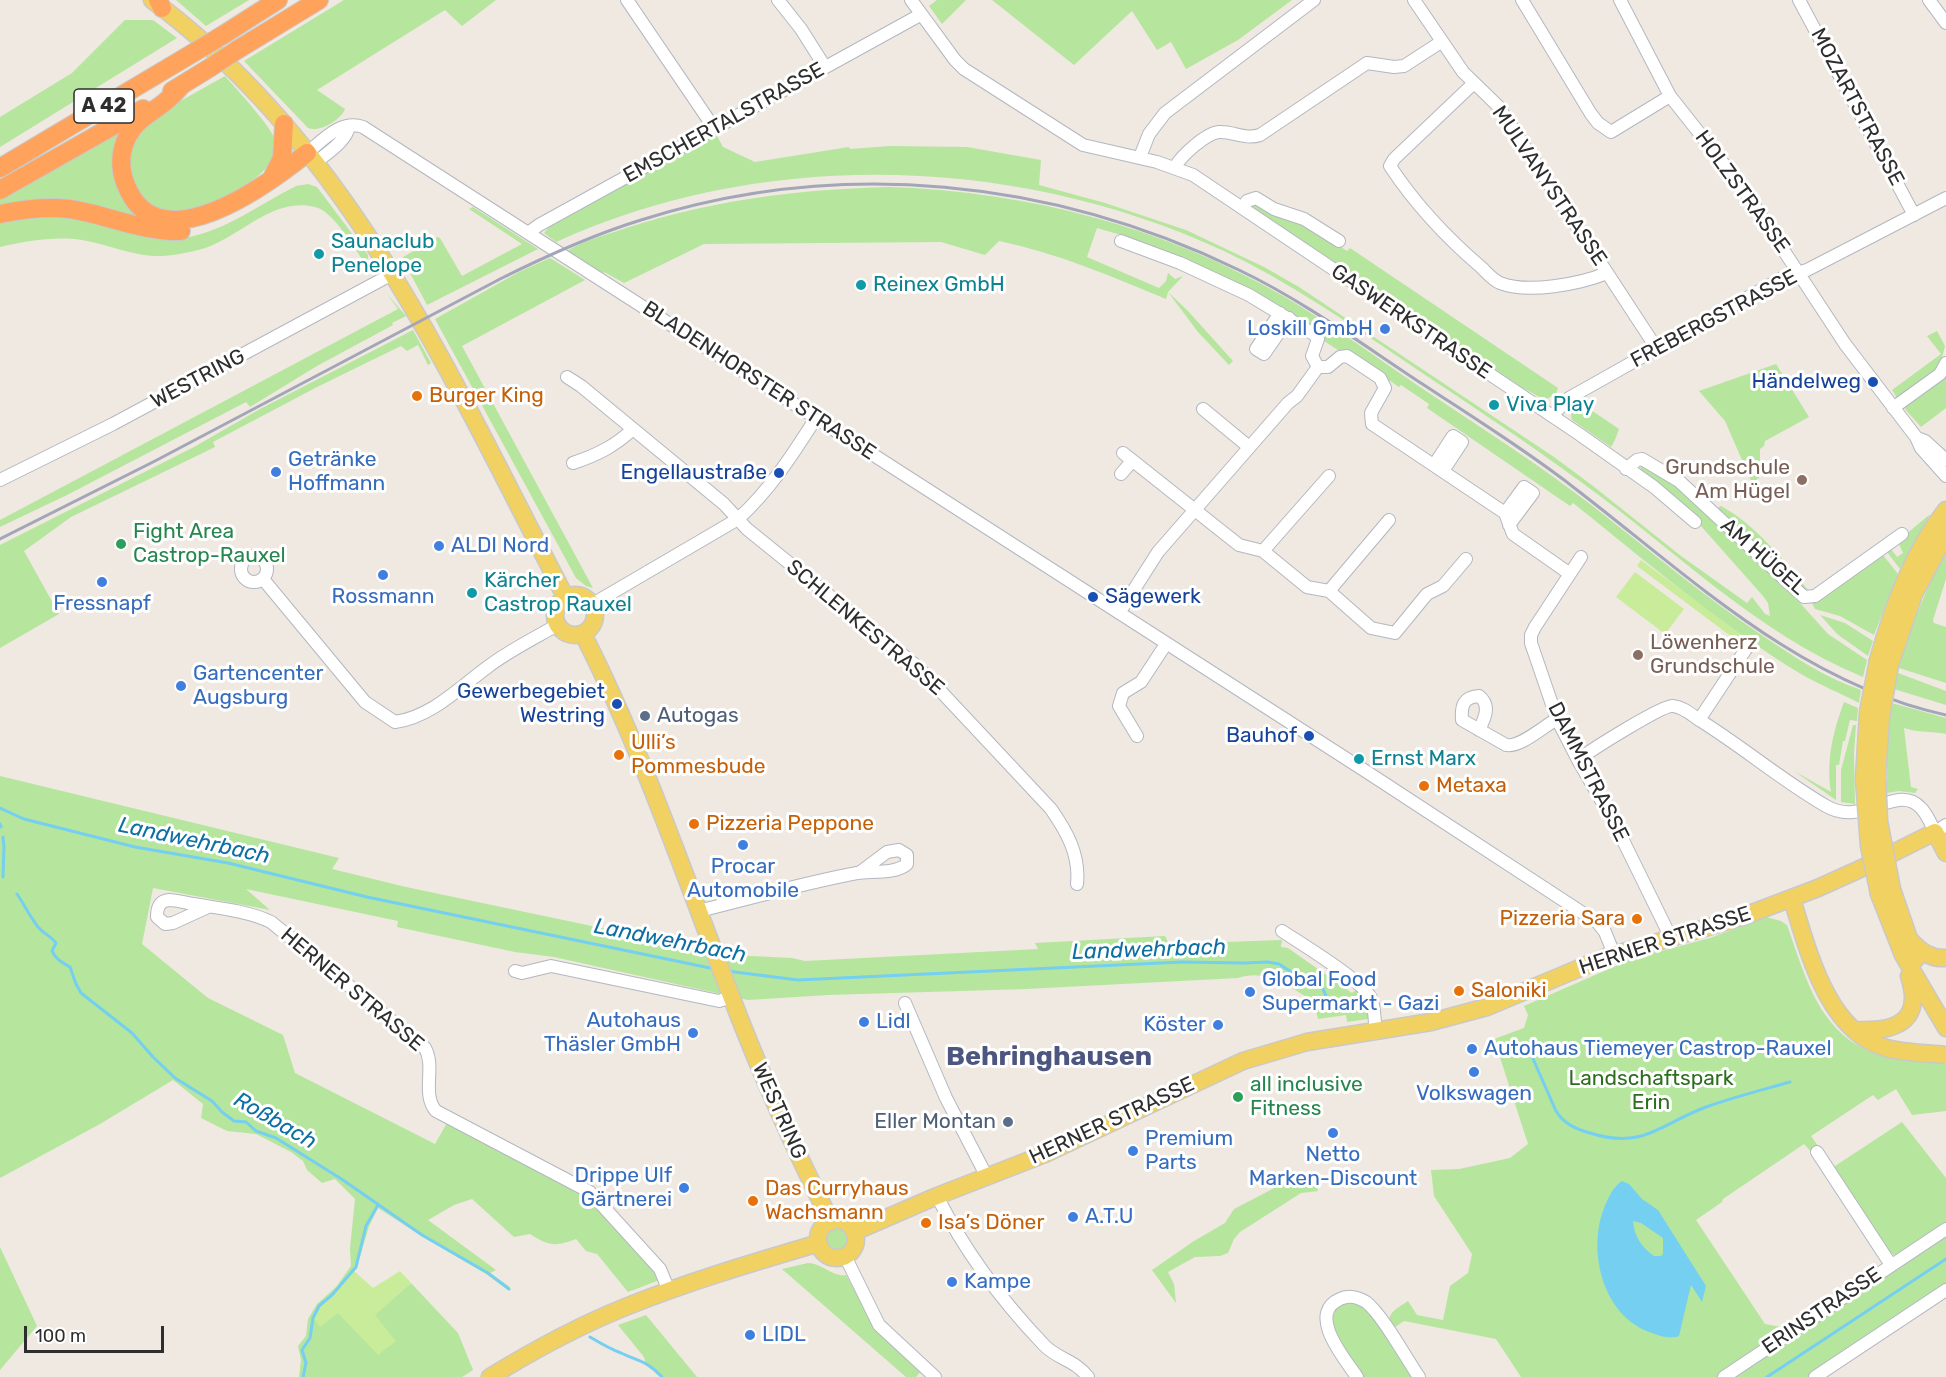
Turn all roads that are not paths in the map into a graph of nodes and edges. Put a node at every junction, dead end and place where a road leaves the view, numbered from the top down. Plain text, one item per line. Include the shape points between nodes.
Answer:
1 (269, 0) edge
2 (278, 0) edge
3 (319, 0) edge
4 (627, 0) edge
5 (778, 0) edge
6 (912, 0) edge
7 (1314, 0) edge
8 (1414, 0) edge
9 (1522, 0) edge
10 (1620, 0) edge
11 (1799, 0) edge
12 (1929, 0) edge
13 (157, 3) edge
14 (920, 15) junction
15 (252, 17) junction
16 (1946, 23) edge
17 (1441, 42) junction
18 (825, 68) junction
19 (1474, 82) junction
20 (181, 86) junction
21 (1670, 96) junction
22 (284, 124) junction
23 (714, 128) junction
24 (1140, 157) junction
25 (311, 158) junction
26 (1175, 167) junction
27 (0, 168) edge
28 (271, 180) junction
29 (0, 190) edge
30 (1946, 198) edge
31 (1242, 208) junction
32 (0, 214) edge
33 (1914, 215) junction
34 (528, 233) junction
35 (1121, 241) dead end
36 (1339, 241) dead end
37 (1798, 272) junction
38 (393, 273) junction
39 (1607, 273) junction
40 (1657, 349) junction
41 (1946, 363) edge
42 (1318, 367) junction
43 (567, 377) dead end
44 (1893, 408) junction
45 (1203, 409) dead end
46 (1552, 416) junction
47 (816, 418) junction
48 (633, 429) junction
49 (1916, 437) junction
50 (1249, 447) junction
51 (1946, 460) edge
52 (573, 463) dead end
53 (1626, 469) junction
54 (1121, 474) dead end
55 (1329, 476) dead end
56 (1946, 476) edge
57 (0, 480) edge
58 (1196, 510) junction
59 (1946, 510) edge
60 (1505, 513) junction
61 (738, 519) junction
62 (1389, 520) dead end
63 (1695, 522) dead end
64 (1509, 525) junction
65 (1902, 534) dead end
66 (1946, 534) edge
67 (1263, 551) junction
68 (1581, 557) dead end
69 (1466, 559) dead end
70 (1570, 574) junction
71 (263, 579) dead end
72 (1329, 591) junction
73 (566, 598) junction
74 (591, 605) junction
75 (1119, 613) junction
76 (557, 626) junction
77 (583, 634) junction
78 (1750, 643) dead end
79 (1166, 644) junction
80 (1884, 662) junction
81 (1557, 718) junction
82 (1699, 720) junction
83 (1479, 730) dead end
84 (1137, 736) dead end
85 (1578, 759) junction
86 (1941, 828) edge
87 (1946, 853) edge
88 (859, 873) dead end
89 (1077, 884) dead end
90 (1886, 891) junction
91 (1792, 899) junction
92 (208, 907) dead end
93 (699, 911) junction
94 (1282, 931) dead end
95 (1671, 938) junction
96 (1908, 938) junction
97 (1614, 954) junction
98 (1903, 955) junction
99 (1946, 958) edge
100 (515, 971) dead end
101 (730, 994) junction
102 (905, 1003) dead end
103 (1946, 1015) edge
104 (1946, 1028) edge
105 (1376, 1030) junction
106 (1856, 1030) junction
107 (1946, 1055) edge
108 (1817, 1152) dead end
109 (987, 1177) junction
110 (937, 1196) junction
111 (831, 1222) junction
112 (1946, 1229) edge
113 (854, 1232) junction
114 (819, 1243) junction
115 (845, 1256) junction
116 (1891, 1266) junction
117 (1946, 1290) edge
118 (669, 1291) junction
119 (929, 1374) edge
120 (490, 1377) edge
121 (1088, 1377) edge
122 (1357, 1377) edge
123 (1419, 1377) edge
124 (1724, 1377) edge
125 (1815, 1377) edge

1 - 15 highway
2 - 15 highway, A 42
3 - 20 highway, A 42, bridge
4 - 23 street
5 - 18 street via 801,28
6 - 14 street, GASWERKSTRASSE
7 - 24 street via 1165,113 1149,134
8 - 17 street, MULVANYSTRASSE
9 - 21 street via 1591,114 1611,132
10 - 21 street, HOLZSTRASSE
11 - 33 street, MOZARTSTRASSE
12 - 16 street
13 - 22 main road via 246,82
14 - 18 street, EMSCHERTALSTRASSE
14 - 24 street, GASWERKSTRASSE via 964,69 1013,101 1083,145
15 - 27 highway, A 42, bridge
17 - 19 street, MULVANYSTRASSE
17 - 26 street via 1404,66 1367,63 1260,135 1217,132 1185,153
18 - 23 street, EMSCHERTALSTRASSE
19 - 39 street, MULVANYSTRASSE via 1498,106
19 - 39 street via 1394,159 1390,166 1398,178 1432,219 1498,282 1530,288
20 - 28 highway via 133,128 125,142 122,171 136,202 154,215 185,221 206,216
20 - 29 highway, A 42
21 - 37 street, HOLZSTRASSE via 1742,187
22 - 25 main road
22 - 28 highway via 282,158
23 - 34 street, EMSCHERTALSTRASSE
24 - 26 street, GASWERKSTRASSE
25 - 28 highway
25 - 32 highway via 295,179 235,214 185,231 154,229 69,209 32,208
25 - 34 street, BLADENHORSTER STRASSE via 335,130 343,126 363,127
25 - 38 main road
26 - 31 street, GASWERKSTRASSE
30 - 33 street, FREBERGSTRASSE
31 - 36 street, GASWERKSTRASSE via 1256,198 1274,209 1298,216
31 - 46 street, GASWERKSTRASSE
33 - 37 street, FREBERGSTRASSE
34 - 47 street, BLADENHORSTER STRASSE
35 - 42 street via 1249,295 1315,335 1318,339 1312,356
37 - 40 street, FREBERGSTRASSE
37 - 44 street, HOLZSTRASSE
38 - 57 street, WESTRING via 114,424
38 - 73 main road via 451,374
39 - 40 street, MULVANYSTRASSE
40 - 46 street, FREBERGSTRASSE via 1569,398
41 - 44 street via 1940,374
42 - 50 street via 1297,396
42 - 60 street via 1328,367 1347,356 1380,378 1385,388 1371,413 1372,424
43 - 48 street, SCHLENKESTRASSE
44 - 49 street, HOLZSTRASSE
45 - 50 street
46 - 53 street, GASWERKSTRASSE
47 - 61 street via 788,462
47 - 75 street, BLADENHORSTER STRASSE
48 - 52 street via 605,451
48 - 61 street, SCHLENKESTRASSE
49 - 51 street, HOLZSTRASSE
49 - 56 street, HOLZSTRASSE
50 - 58 street
53 - 63 street, GASWERKSTRASSE
53 - 65 street, AM HÜGEL via 1642,459 1679,482 1804,597 1815,596
54 - 58 street via 1128,457
55 - 67 street
58 - 67 street via 1239,545
58 - 75 street via 1158,552
59 - 80 main road via 1904,583 1888,625
60 - 64 street
60 - 64 street via 1524,487 1533,493
61 - 74 street
61 - 89 street, SCHLENKESTRASSE via 919,668 1051,809 1072,847 1079,868
62 - 72 street
64 - 70 street via 1513,534
66 - 80 main road
67 - 72 street via 1307,587
68 - 70 street, DAMMSTRASSE
69 - 72 street via 1443,586 1427,594 1395,633 1371,628
70 - 81 street, DAMMSTRASSE via 1531,639
71 - 76 street via 365,702 395,722 422,714 491,664
73 - 74 main road via 583,597
73 - 76 main road via 557,607
74 - 77 main road via 594,623
75 - 79 street, BLADENHORSTER STRASSE
76 - 77 main road via 570,635
77 - 93 main road, WESTRING via 641,760
78 - 82 street
79 - 84 street via 1141,681 1123,693 1119,706
79 - 97 street, BLADENHORSTER STRASSE via 1598,923
80 - 90 main road, bridge via 1874,715 1870,776 1880,821
81 - 83 street via 1514,745 1506,745
81 - 85 street, DAMMSTRASSE
82 - 85 street via 1683,709 1665,708
82 - 86 street via 1831,809 1856,813 1904,800 1921,807
85 - 95 street, DAMMSTRASSE
86 - 87 main road
86 - 91 main road, HERNER STRASSE
88 - 93 street
90 - 96 main road
90 - 98 main road
91 - 95 main road, HERNER STRASSE
91 - 106 main road via 1821,983 1841,1017
92 - 118 street, HERNER STRASSE via 271,922 416,1039 428,1053 430,1101 436,1111 590,1192 660,1269
93 - 101 main road, WESTRING
94 - 105 street via 1367,992
95 - 97 main road, HERNER STRASSE
96 - 99 main road via 1921,952 1937,959
96 - 103 main road via 1925,980
97 - 105 main road, HERNER STRASSE via 1487,1007 1431,1022
98 - 104 main road
98 - 106 main road via 1913,989 1914,1003 1908,1015 1889,1029
100 - 101 street via 551,966 719,1001
101 - 111 main road, WESTRING via 778,1111
102 - 109 street via 946,1098
105 - 109 main road, HERNER STRASSE via 1307,1042 1243,1061
106 - 107 main road via 1885,1048
108 - 116 street, ERINSTRASSE
109 - 110 main road, HERNER STRASSE
110 - 113 main road, HERNER STRASSE
110 - 121 street via 994,1287 1046,1347 1079,1366
111 - 113 main road via 846,1223
111 - 114 main road via 820,1232
112 - 116 street, ERINSTRASSE
113 - 115 main road via 855,1245
114 - 115 main road via 828,1256
114 - 118 main road
115 - 119 street via 879,1324
116 - 124 street, ERINSTRASSE
117 - 125 street
118 - 120 main road via 582,1327
122 - 123 street via 1334,1341 1326,1320 1334,1303 1347,1296 1372,1308

